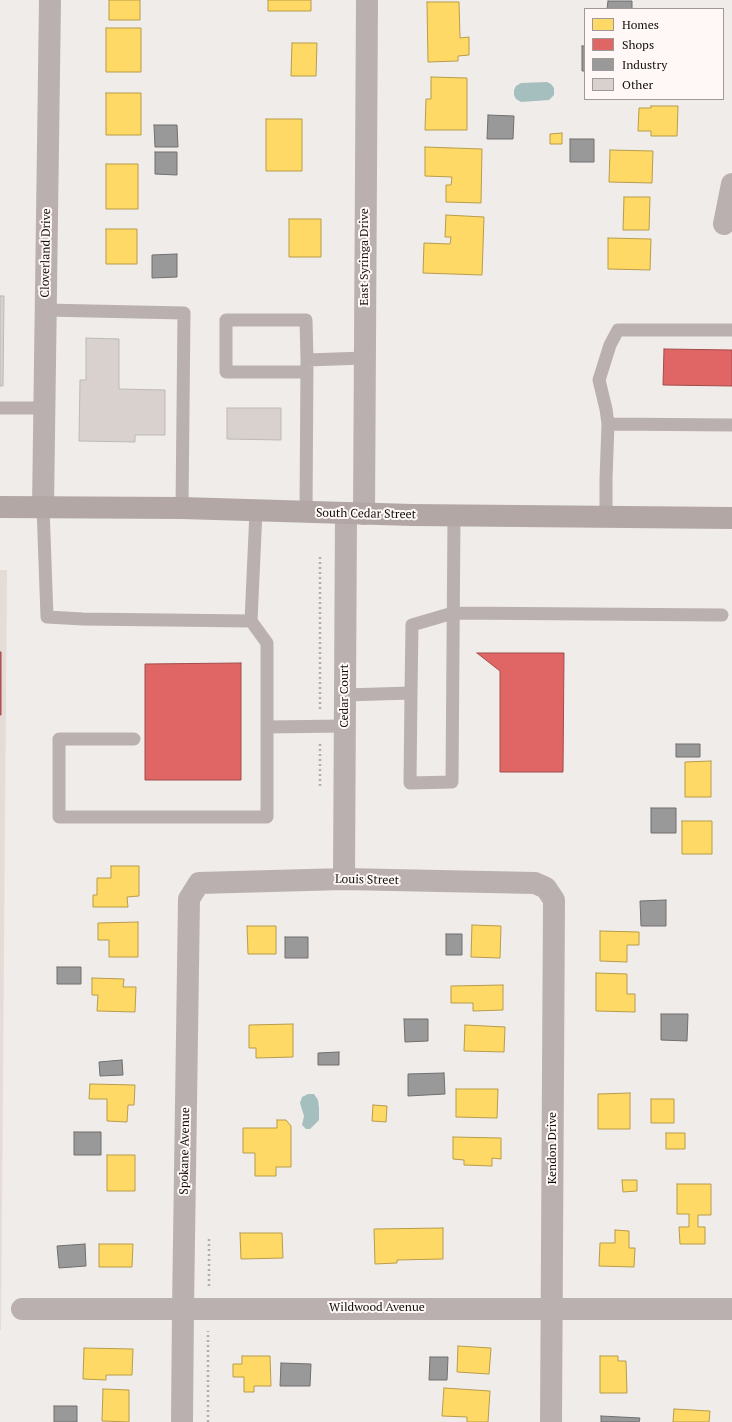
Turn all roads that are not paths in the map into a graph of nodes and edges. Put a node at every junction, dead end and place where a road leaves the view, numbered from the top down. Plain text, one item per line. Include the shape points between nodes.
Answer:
1 (50, 0) edge
2 (367, 0) edge
3 (732, 184) edge
4 (724, 224) dead end
5 (45, 310) junction
6 (732, 330) edge
7 (364, 358) junction
8 (306, 366) junction
9 (0, 408) edge
10 (44, 408) junction
11 (608, 424) junction
12 (732, 425) edge
13 (0, 506) edge
14 (43, 507) junction
15 (182, 508) junction
16 (256, 511) junction
17 (306, 512) junction
18 (355, 513) junction
19 (454, 516) junction
20 (606, 517) junction
21 (732, 518) edge
22 (453, 613) junction
23 (722, 615) dead end
24 (251, 620) junction
25 (411, 693) junction
26 (345, 695) junction
27 (345, 726) junction
28 (267, 727) junction
29 (134, 739) dead end
30 (344, 879) junction
31 (199, 883) joint
32 (535, 883) joint
33 (183, 1308) junction
34 (552, 1308) junction
35 (22, 1309) dead end
36 (732, 1309) edge
37 (182, 1422) edge
38 (551, 1422) edge

1 - 5 street, Cloverland Drive
2 - 7 street, East Syringa Drive
3 - 4 street
5 - 10 street, Cloverland Drive
5 - 15 lane via 184,313
6 - 11 lane via 618,330 610,345 599,380
7 - 8 lane
7 - 18 street, East Syringa Drive
8 - 8 lane via 226,372 226,320 306,320
8 - 17 lane
9 - 10 lane
10 - 14 street, Cloverland Drive
11 - 12 lane
11 - 20 lane
13 - 14 main road, South Cedar Street
14 - 15 main road, South Cedar Street
14 - 24 lane via 47,617
15 - 16 main road, South Cedar Street
16 - 17 main road, South Cedar Street
16 - 24 lane
17 - 18 main road, South Cedar Street
18 - 19 main road, South Cedar Street
18 - 26 street, Cedar Court
19 - 20 main road, South Cedar Street
19 - 22 lane
20 - 21 main road, South Cedar Street
22 - 23 lane
22 - 25 lane via 412,625
22 - 25 lane via 452,782 410,783
24 - 28 lane via 267,643
25 - 26 lane
26 - 27 street, Cedar Court
27 - 28 lane
27 - 30 street, Cedar Court
28 - 29 lane via 267,817 58,817 58,739
30 - 31 street, Louis Street
30 - 32 street, Louis Street
31 - 33 street, Spokane Avenue via 189,899 188,919
32 - 34 street, Kendon Drive via 546,888 554,900
33 - 34 street, Wildwood Avenue
33 - 35 street, Wildwood Avenue
33 - 37 street, Spokane Avenue
34 - 36 street, Wildwood Avenue
34 - 38 street, Kendon Drive

